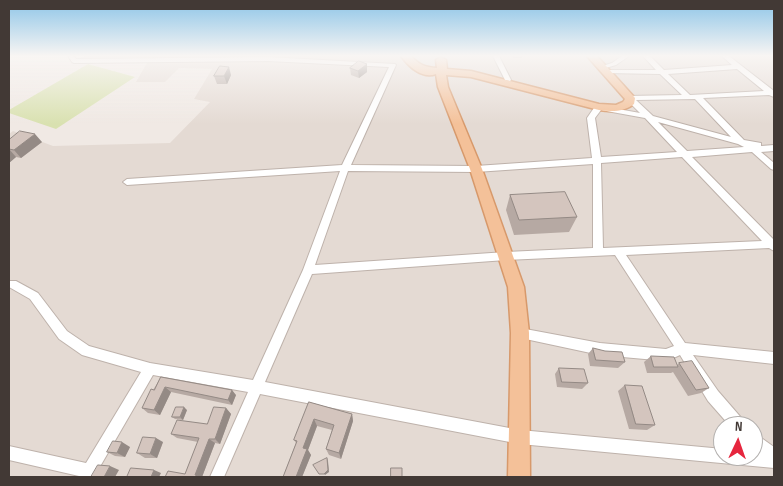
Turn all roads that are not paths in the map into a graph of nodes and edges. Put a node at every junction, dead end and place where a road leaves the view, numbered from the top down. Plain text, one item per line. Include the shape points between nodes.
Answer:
1 (387, 79) edge
2 (443, 79) edge
3 (491, 79) edge
4 (495, 79) edge
5 (607, 79) edge
6 (613, 79) edge
7 (670, 79) edge
8 (753, 79) edge
9 (508, 80) joint
10 (773, 94) edge
11 (692, 97) junction
12 (630, 98) junction
13 (607, 106) junction
14 (651, 117) junction
15 (741, 142) junction
16 (774, 148) edge
17 (753, 149) junction
18 (685, 154) junction
19 (596, 160) junction
20 (774, 167) edge
21 (345, 168) junction
22 (476, 169) junction
23 (127, 182) dead end
24 (774, 245) edge
25 (618, 251) junction
26 (598, 252) junction
27 (506, 256) junction
28 (308, 270) junction
29 (12, 284) dead end
30 (520, 333) junction
31 (682, 348) junction
32 (774, 358) edge
33 (150, 370) junction
34 (256, 387) junction
35 (730, 416) edge
36 (520, 437) junction
37 (763, 447) edge
38 (9, 453) edge
39 (774, 456) edge
40 (774, 461) edge
41 (87, 474) edge
42 (216, 477) edge
43 (519, 477) edge

1 - 21 street
2 - 22 main road
3 - 13 main road
4 - 9 main road
5 - 13 main road via 622,94 622,99
6 - 12 main road
7 - 11 street
8 - 10 street
9 - 13 main road
10 - 11 street
11 - 12 street
11 - 15 street
12 - 13 main road via 627,106
12 - 14 street
13 - 14 street
13 - 14 street
13 - 19 street via 591,118
14 - 15 street
14 - 18 street
15 - 16 street
15 - 17 street
16 - 17 street
17 - 18 street
17 - 20 street
18 - 19 street
18 - 24 street
19 - 22 street
19 - 26 street
21 - 22 street
21 - 23 street
21 - 28 street
22 - 27 main road
24 - 25 street
25 - 26 street
25 - 31 street
26 - 27 street
27 - 28 street
27 - 30 main road via 516,286
28 - 34 street
29 - 33 street via 34,296 63,336 86,350
30 - 31 street via 600,350 667,355
30 - 36 main road
31 - 32 street
31 - 35 street via 713,396
33 - 34 street
33 - 41 street
34 - 36 street
34 - 42 street
36 - 40 street
36 - 43 main road
37 - 39 street
38 - 41 street

